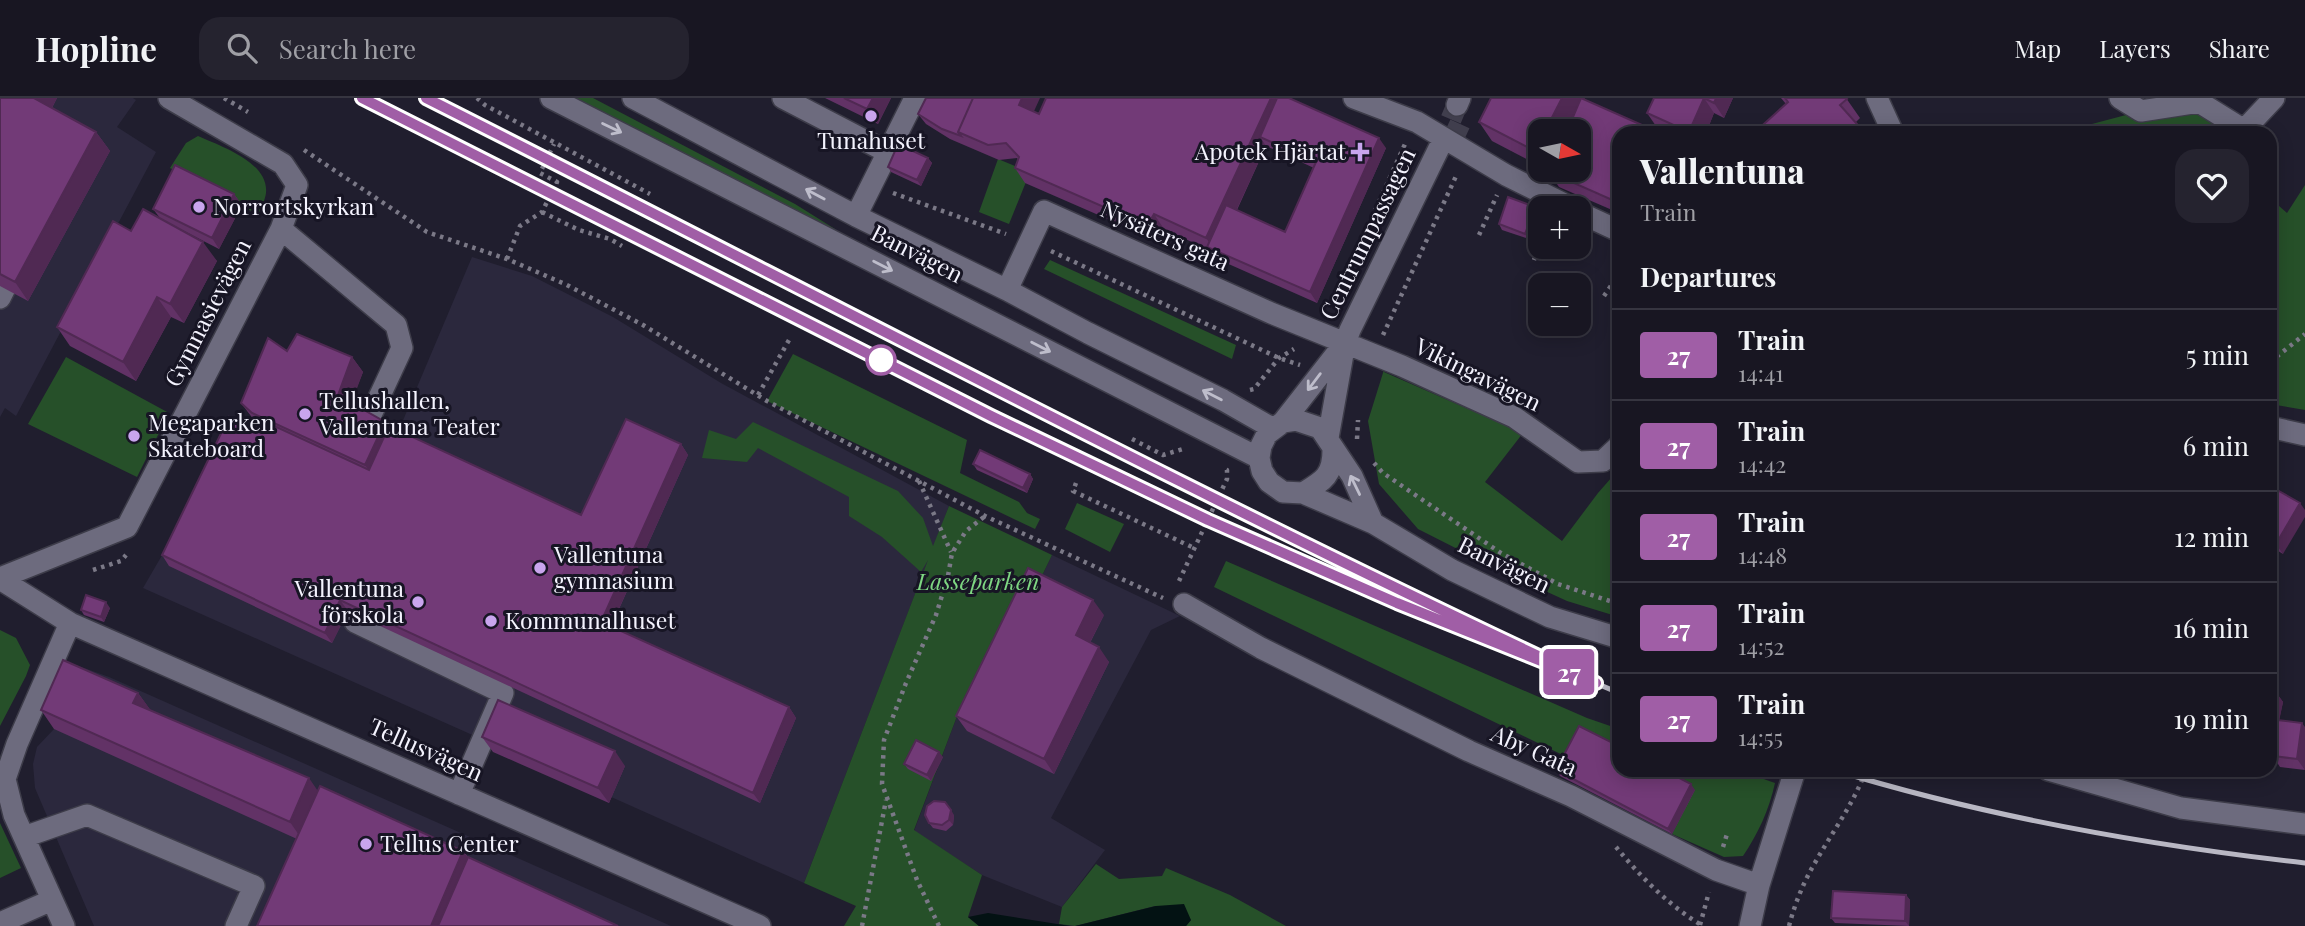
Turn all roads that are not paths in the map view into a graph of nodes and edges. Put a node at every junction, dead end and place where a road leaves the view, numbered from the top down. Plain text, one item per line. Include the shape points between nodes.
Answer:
1 (169, 98) edge
2 (551, 98) edge
3 (633, 98) edge
4 (783, 98) edge
5 (915, 98) edge
6 (1354, 98) edge
7 (1877, 98) edge
8 (2120, 98) edge
9 (2274, 98) edge
10 (1890, 126) edge
11 (2238, 126) edge
12 (2248, 126) edge
13 (1439, 148) tunnel mouth
14 (889, 153) junction
15 (1548, 196) edge
16 (856, 216) junction
17 (1591, 218) edge
18 (1612, 228) edge
19 (281, 229) junction
20 (1007, 290) junction
21 (1345, 343) junction
22 (369, 419) edge
23 (1278, 425) junction
24 (2277, 429) edge
25 (2305, 435) edge
26 (1330, 444) junction
27 (1612, 453) edge
28 (1259, 458) junction
29 (1303, 494) junction
30 (1373, 523) junction
31 (0, 578) edge
32 (1177, 603) road end
33 (355, 622) edge
34 (70, 623) junction
35 (1612, 636) edge
36 (1793, 777) edge
37 (2072, 777) edge
38 (459, 794) junction
39 (2305, 824) edge
40 (24, 837) junction
41 (1759, 885) junction
42 (52, 900) junction
43 (0, 923) edge
44 (64, 926) edge
45 (236, 926) edge
46 (760, 926) edge
47 (1750, 926) edge

1 - 19 street, Gymnasievägen via 283,164 297,185
2 -> 28 street, Banvägen
16 -> 3 street, Banvägen
4 - 14 street
5 - 14 street
6 - 15 street via 1417,122
7 - 10 street
8 - 11 street via 2141,111 2199,102
9 - 12 street
13 - 21 street, Centrumpassagen
14 - 16 street
16 - 20 street, Banvägen
17 - 18 street
19 - 22 street via 396,325 402,348
19 - 31 street, Gymnasievägen via 127,527
20 - 21 street, Nysäters gata via 1044,211
23 -> 20 street, Banvägen
21 -> 23 street, Centrumpassagen
21 - 26 street, Centrumpassagen
21 - 27 street, Vikingavägen via 1514,417 1578,462 1603,461
23 - 26 street, Banvägen via 1296,420 1320,428
23 - 28 street via 1261,446
24 - 25 street
26 - 29 street via 1333,463 1324,481
30 -> 26 street, Banvägen via 1352,476
28 - 29 street, Banvägen via 1269,482 1283,492
29 - 30 street, Banvägen
30 - 35 street, Banvägen via 1452,570 1550,617
31 - 34 street, Tellusvägen
32 - 41 street, Aby Gata via 1469,751 1571,796 1716,870
33 - 38 street via 503,692
34 - 38 street, Tellusvägen
34 - 40 street via 5,779
36 - 41 street
37 - 39 street via 2181,808
38 - 46 street, Tellusvägen
40 - 42 street
40 - 45 street via 87,815 254,886
41 - 47 street
42 - 43 street
42 - 44 street

